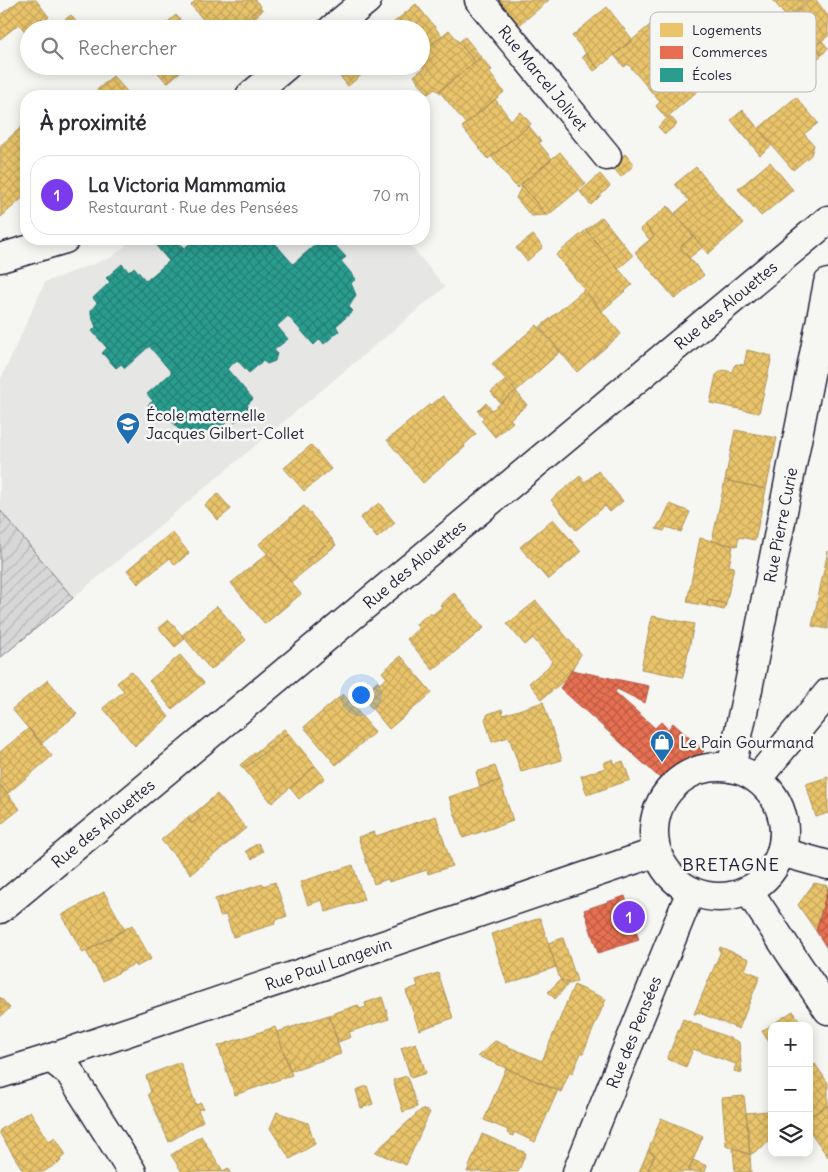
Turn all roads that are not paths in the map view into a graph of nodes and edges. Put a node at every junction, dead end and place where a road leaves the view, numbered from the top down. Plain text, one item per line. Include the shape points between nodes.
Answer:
1 (367, 0) edge
2 (479, 0) edge
3 (343, 20) edge
4 (275, 75) edge
5 (257, 90) edge
6 (607, 156) dead end
7 (828, 220) edge
8 (44, 245) edge
9 (0, 258) edge
10 (828, 283) edge
11 (828, 693) edge
12 (731, 768) junction
13 (757, 779) junction
14 (657, 852) junction
15 (781, 852) junction
16 (828, 865) edge
17 (748, 890) junction
18 (691, 891) junction
19 (0, 909) edge
20 (828, 1010) edge
21 (51, 1058) junction
22 (0, 1074) edge
23 (132, 1172) edge
24 (577, 1172) edge

1 - 3 street
2 - 6 street, Rue Marcel Jolivet
4 - 5 street
7 - 19 street, Rue des Alouettes
8 - 9 street
10 - 12 street, Rue Pierre Curie
11 - 13 street
12 - 13 street
12 - 14 street via 708,768 687,775 670,789 658,808 654,830
13 - 15 street via 772,793 781,812 784,832
14 - 18 street via 664,868
14 - 21 street, Rue Paul Langevin
15 - 16 street
15 - 17 street via 774,868
17 - 18 street via 730,896 710,897
17 - 20 street
18 - 24 street, Rue des Pensées
21 - 22 street, Rue Paul Langevin
21 - 23 street via 70,1073

